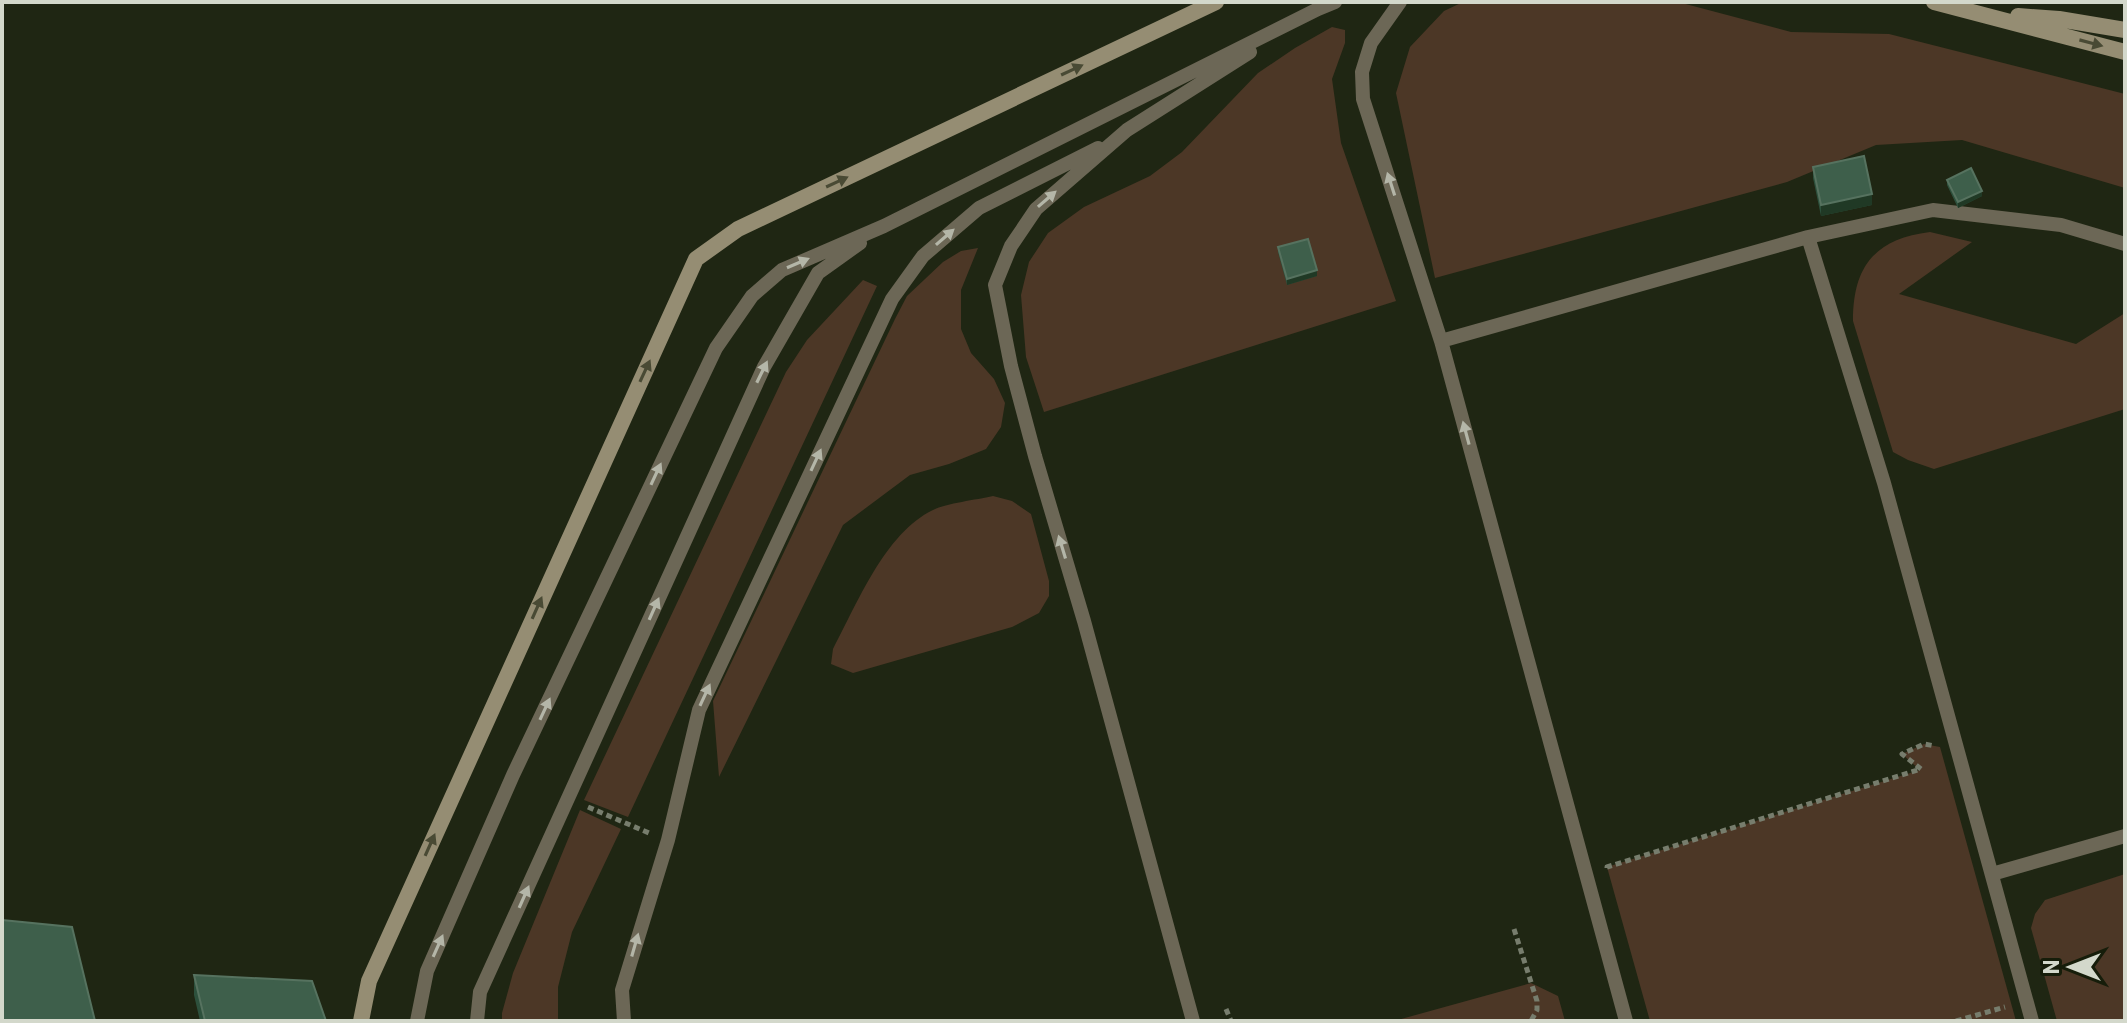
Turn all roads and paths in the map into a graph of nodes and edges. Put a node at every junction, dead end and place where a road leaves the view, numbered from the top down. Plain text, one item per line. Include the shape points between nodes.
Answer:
1 (1216, 2) edge
2 (1335, 2) edge
3 (1400, 2) edge
4 (1934, 2) edge
5 (1318, 9) junction
6 (1976, 13) junction
7 (2125, 30) edge
8 (2125, 52) edge
9 (1116, 139) junction
10 (884, 226) junction
11 (1808, 237) junction
12 (2125, 244) edge
13 (1441, 341) junction
14 (1940, 747) dead end
15 (580, 804) dead end
16 (2125, 836) edge
17 (668, 840) junction
18 (1607, 867) dead end
19 (1992, 874) junction
20 (1514, 929) dead end
21 (2027, 1000) junction
22 (1226, 1009) dead end
23 (361, 1021) edge
24 (417, 1021) edge
25 (477, 1021) edge
26 (624, 1021) edge
27 (1193, 1021) edge
28 (1231, 1021) edge
29 (1531, 1021) edge
30 (1626, 1021) edge
31 (1956, 1021) edge
32 (2032, 1021) edge

23 -> 1 main road via 369,981 696,259 738,229
2 - 5 lane
13 -> 3 lane via 1363,99 1362,72 1371,43
4 - 6 main road
5 - 9 lane
5 - 10 lane
6 - 7 main road
6 -> 8 main road
17 -> 9 lane via 699,710 892,299 923,256 979,208
27 -> 9 lane via 1035,456 995,285 1011,246 1036,209
24 -> 10 lane via 427,971 513,775 716,348 752,296 782,270
25 -> 10 lane via 480,992 764,367 818,273
11 - 12 lane via 1933,210 2061,225
11 - 13 lane
11 - 19 lane via 1884,483
30 -> 13 lane
14 - 18 path via 1924,744 1902,754 1921,769
15 - 17 path
16 - 19 lane
26 -> 17 lane via 622,990
19 - 21 lane
20 - 29 path via 1537,1001
21 - 31 path
21 - 32 lane
22 - 28 path

